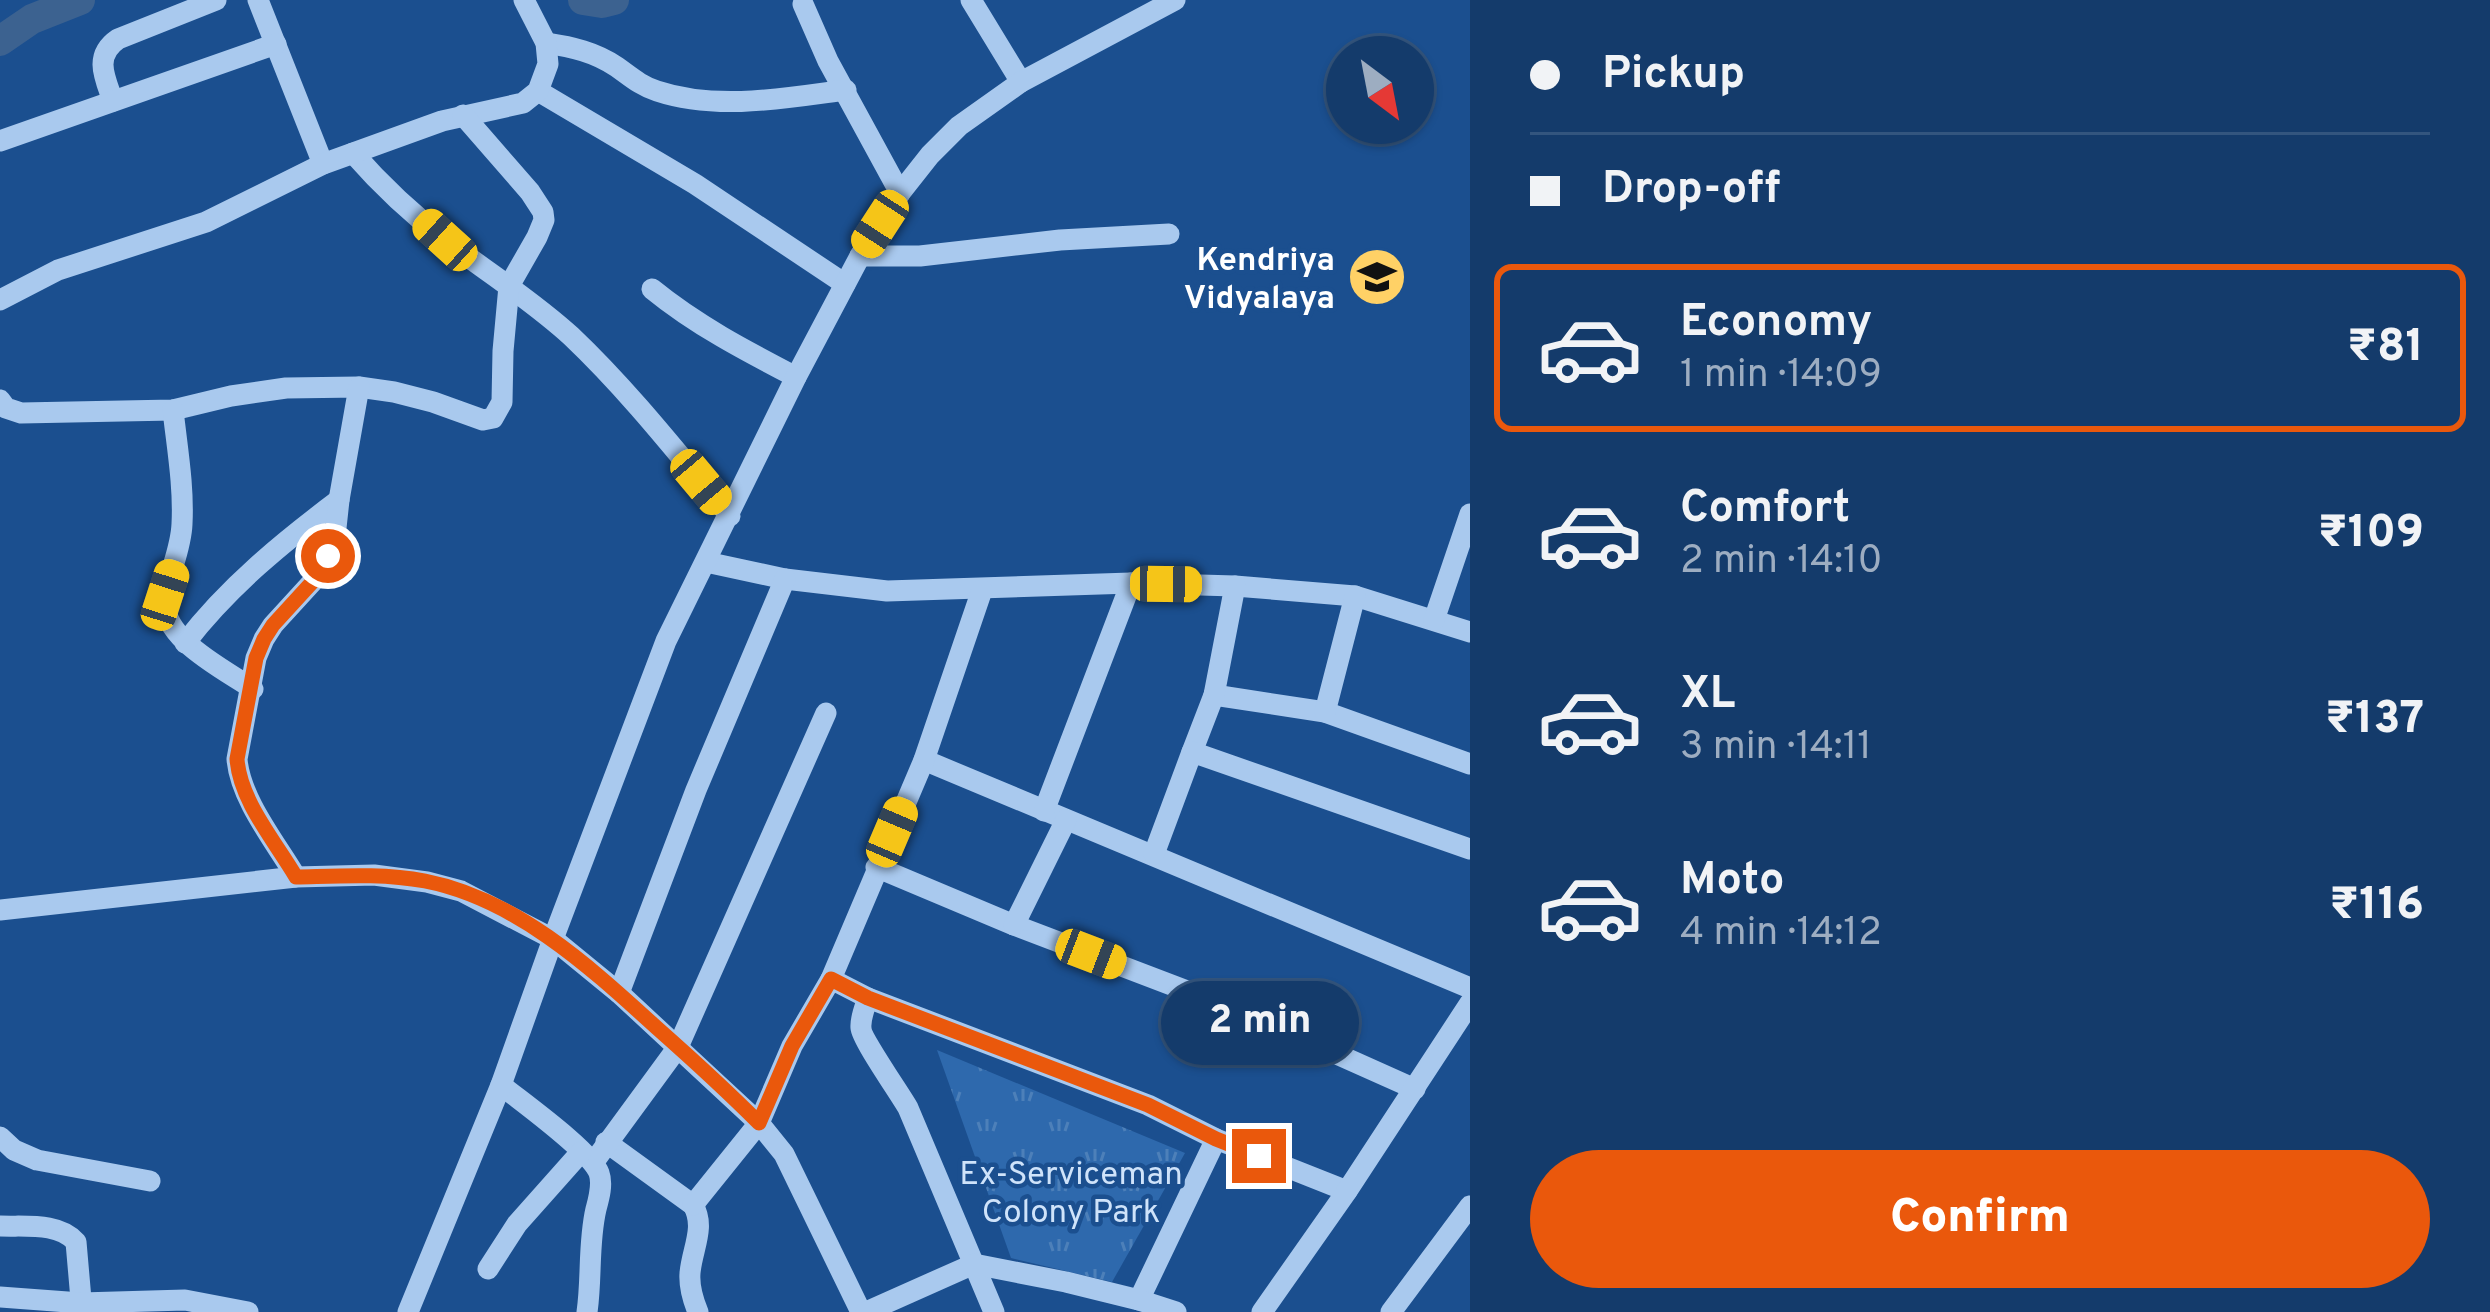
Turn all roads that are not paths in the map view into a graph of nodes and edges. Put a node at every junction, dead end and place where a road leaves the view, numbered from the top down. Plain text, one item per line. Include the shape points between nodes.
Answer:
1 (216, 0) edge
2 (258, 0) edge
3 (970, 0) edge
4 (1174, 0) edge
5 (526, 4) edge
6 (803, 4) dead end
7 (1130, 10) edge
8 (546, 43) junction
9 (276, 44) junction
10 (1021, 82) junction
11 (846, 90) junction
12 (538, 92) junction
13 (113, 101) junction
14 (463, 116) junction
15 (0, 141) edge
16 (353, 153) junction
17 (323, 164) junction
18 (900, 193) junction
19 (1169, 234) dead end
20 (860, 256) junction
21 (845, 284) junction
22 (509, 286) junction
23 (652, 289) dead end
24 (0, 299) edge
25 (796, 376) junction
26 (359, 387) junction
27 (0, 400) edge
28 (173, 410) junction
29 (339, 500) junction
30 (1470, 514) edge
31 (730, 516) junction
32 (706, 562) junction
33 (785, 579) junction
34 (1131, 583) junction
35 (1235, 586) junction
36 (982, 590) junction
37 (1354, 596) junction
38 (1434, 620) junction
39 (1470, 632) edge
40 (185, 643) junction
41 (253, 689) junction
42 (1214, 694) junction
43 (1325, 712) junction
44 (826, 713) dead end
45 (1192, 752) junction
46 (924, 760) junction
47 (1470, 764) edge
48 (1044, 811) junction
49 (1066, 820) junction
50 (1470, 849) edge
51 (1154, 854) junction
52 (877, 867) junction
53 (296, 877) junction
54 (0, 910) edge
55 (1014, 925) junction
56 (553, 939) junction
57 (831, 979) junction
58 (1470, 988) edge
59 (619, 993) junction
60 (868, 998) junction
61 (1470, 1004) edge
62 (679, 1047) junction
63 (501, 1085) junction
64 (1415, 1089) junction
65 (759, 1123) junction
66 (0, 1136) edge
67 (1216, 1139) junction
68 (606, 1142) junction
69 (587, 1157) junction
70 (150, 1180) dead end
71 (1347, 1191) junction
72 (693, 1205) junction
73 (1470, 1206) edge
74 (0, 1226) edge
75 (974, 1264) junction
76 (488, 1269) dead end
77 (0, 1297) edge
78 (1139, 1300) junction
79 (81, 1307) edge
80 (248, 1312) edge
81 (408, 1312) edge
82 (587, 1312) edge
83 (698, 1312) edge
84 (863, 1312) edge
85 (994, 1312) edge
86 (1176, 1312) edge
87 (1262, 1312) edge
88 (1391, 1312) edge

1 - 13 street via 108,46 103,73
2 - 9 street
3 - 10 street
4 - 7 street
5 - 8 street
6 - 11 street
7 - 10 street
8 - 11 street via 579,48 678,97 771,100
8 - 12 street
9 - 13 street
9 - 17 street
10 - 18 street via 959,126
11 - 18 street
12 - 14 street
12 - 21 street
13 - 15 street
14 - 16 street
14 - 22 street via 543,212
16 - 17 street
16 - 22 street via 445,240
17 - 24 street via 206,222 58,270
18 - 20 street
19 - 20 street
20 - 21 street
21 - 25 street
22 - 26 street via 502,402 493,418
22 - 31 street via 570,335
23 - 25 street
25 - 31 street
26 - 28 street via 286,388
26 - 29 street
27 - 28 street via 21,413
28 - 40 street via 182,521 165,606
29 - 40 street via 253,569
29 - 41 street via 328,556 264,639
30 - 38 street
31 - 32 street
32 - 33 street
32 - 56 street via 666,641
33 - 36 street via 887,591
33 - 59 street
34 - 35 street
34 - 36 street
34 - 48 street
35 - 37 street
35 - 42 street
36 - 46 street
37 - 38 street
37 - 43 street
38 - 39 street
40 - 41 street
41 - 53 street via 238,773
42 - 43 street
42 - 45 street
43 - 47 street
44 - 62 street
45 - 50 street
45 - 51 street
46 - 48 street
46 - 52 street
48 - 49 street
49 - 51 street
49 - 55 street
51 - 58 street
52 - 55 street
52 - 57 street
53 - 54 street
53 - 56 street via 427,882
55 - 64 street
56 - 59 street
56 - 63 street
57 - 60 street
57 - 65 street
59 - 62 street
60 - 67 street
60 - 75 street via 862,1037 908,1108
61 - 64 street
62 - 65 street
62 - 68 street
63 - 69 street
63 - 81 street
64 - 71 street
65 - 72 street
65 - 84 street via 784,1154
66 - 70 street via 38,1160
67 - 71 street
67 - 78 street
68 - 69 street
68 - 72 street
69 - 76 street via 517,1224
69 - 82 street via 601,1185
71 - 87 street
72 - 83 street via 700,1223 689,1277
73 - 88 street
74 - 79 street via 70,1234
75 - 78 street
75 - 84 street
75 - 85 street
77 - 79 street
78 - 86 street
79 - 80 street via 185,1300

